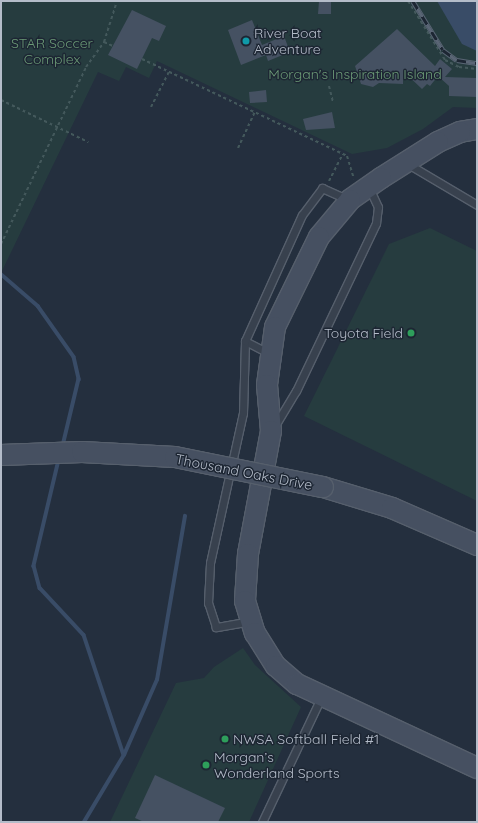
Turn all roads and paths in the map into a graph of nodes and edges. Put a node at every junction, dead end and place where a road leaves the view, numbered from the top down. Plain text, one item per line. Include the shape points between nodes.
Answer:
1 (117, 1) edge
2 (408, 1) edge
3 (104, 42) junction
4 (113, 46) dead end
5 (142, 59) dead end
6 (477, 70) edge
7 (169, 72) junction
8 (328, 86) dead end
9 (1, 100) edge
10 (333, 102) dead end
11 (151, 107) dead end
12 (255, 112) junction
13 (58, 126) junction
14 (477, 129) edge
15 (88, 142) dead end
16 (238, 148) dead end
17 (343, 154) junction
18 (406, 162) junction
19 (325, 189) junction
20 (360, 193) junction
21 (477, 205) edge
22 (1, 244) edge
23 (245, 341) junction
24 (270, 353) junction
25 (271, 430) junction
26 (1, 455) edge
27 (477, 546) edge
28 (251, 621) junction
29 (322, 696) junction
30 (475, 766) edge
31 (262, 822) edge

1 - 3 path
2 - 6 path via 445,60 459,67
3 - 4 path
3 - 13 path via 86,67
5 - 7 path
7 - 11 path
7 - 12 path
8 - 10 path
9 - 13 path
12 - 16 path
12 - 17 path
13 - 15 path
13 - 22 path
14 - 18 street via 460,132 438,142
17 - 19 path
17 - 20 path via 348,156
18 - 20 street
18 - 21 lane
19 - 20 lane
19 - 23 lane via 322,188 302,215
20 - 24 street via 319,237 275,326
20 - 25 lane via 378,207 376,223 296,391
23 - 24 lane
23 - 28 lane via 243,413 210,563 208,603 216,627
24 - 25 street via 266,385
25 - 28 street via 248,554 245,601
26 - 27 street, Thousand Oaks Drive, bridge via 82,452 175,457 323,487 392,508
28 - 29 street via 276,666 297,684
29 - 30 street
29 - 31 lane

